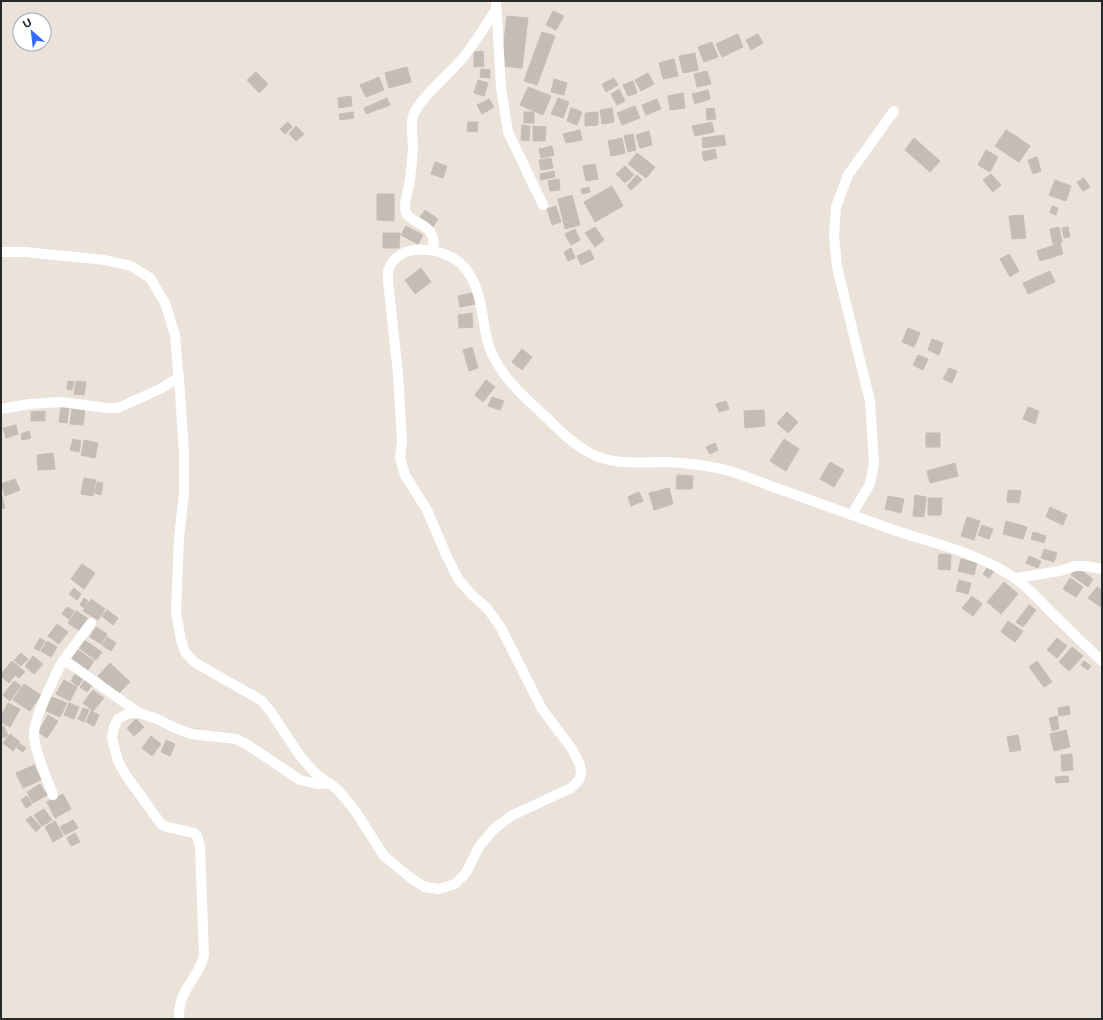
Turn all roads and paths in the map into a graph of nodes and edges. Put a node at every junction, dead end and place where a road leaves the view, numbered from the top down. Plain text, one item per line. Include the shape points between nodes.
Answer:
1 (496, 5) edge
2 (894, 111) dead end
3 (543, 205) dead end
4 (433, 250) junction
5 (1, 252) edge
6 (179, 377) junction
7 (1, 409) edge
8 (852, 514) junction
9 (1102, 569) edge
10 (1016, 578) junction
11 (91, 623) dead end
12 (63, 661) junction
13 (1102, 661) edge
14 (139, 714) junction
15 (330, 783) junction
16 (53, 794) dead end
17 (179, 1019) edge

1 - 3 street via 501,88 508,132
1 - 4 street via 480,35 461,61 419,104 413,116 410,184 404,206 411,219 431,232 435,241
2 - 8 street via 848,175 836,207 834,236 837,267 870,401 874,463 870,484
4 - 8 street via 458,260 473,280 488,344 497,365 511,384 564,435 589,453 612,461 671,462 719,468
4 - 15 street via 420,250 399,256 388,272 398,374 402,441 400,458 459,580 487,608 501,628 542,710 572,750 581,773 571,788 511,816 494,829 479,847 466,873 455,884 439,889 425,887 384,856 354,808
5 - 6 street via 105,260 130,266 150,278 165,303 175,335
6 - 7 street via 160,389 118,408 60,402
6 - 15 street via 184,494 179,537 176,612 185,652 194,662 261,700 300,756 316,774
8 - 10 street via 978,557
9 - 10 street via 1075,566
10 - 13 street
11 - 12 street
12 - 14 street
12 - 16 street via 49,689 34,731 35,744
14 - 15 street via 186,732 236,739 300,780 317,784
14 - 17 street via 125,715 114,727 112,738 118,761 157,820 167,826 194,833 200,846 204,956 180,1001

